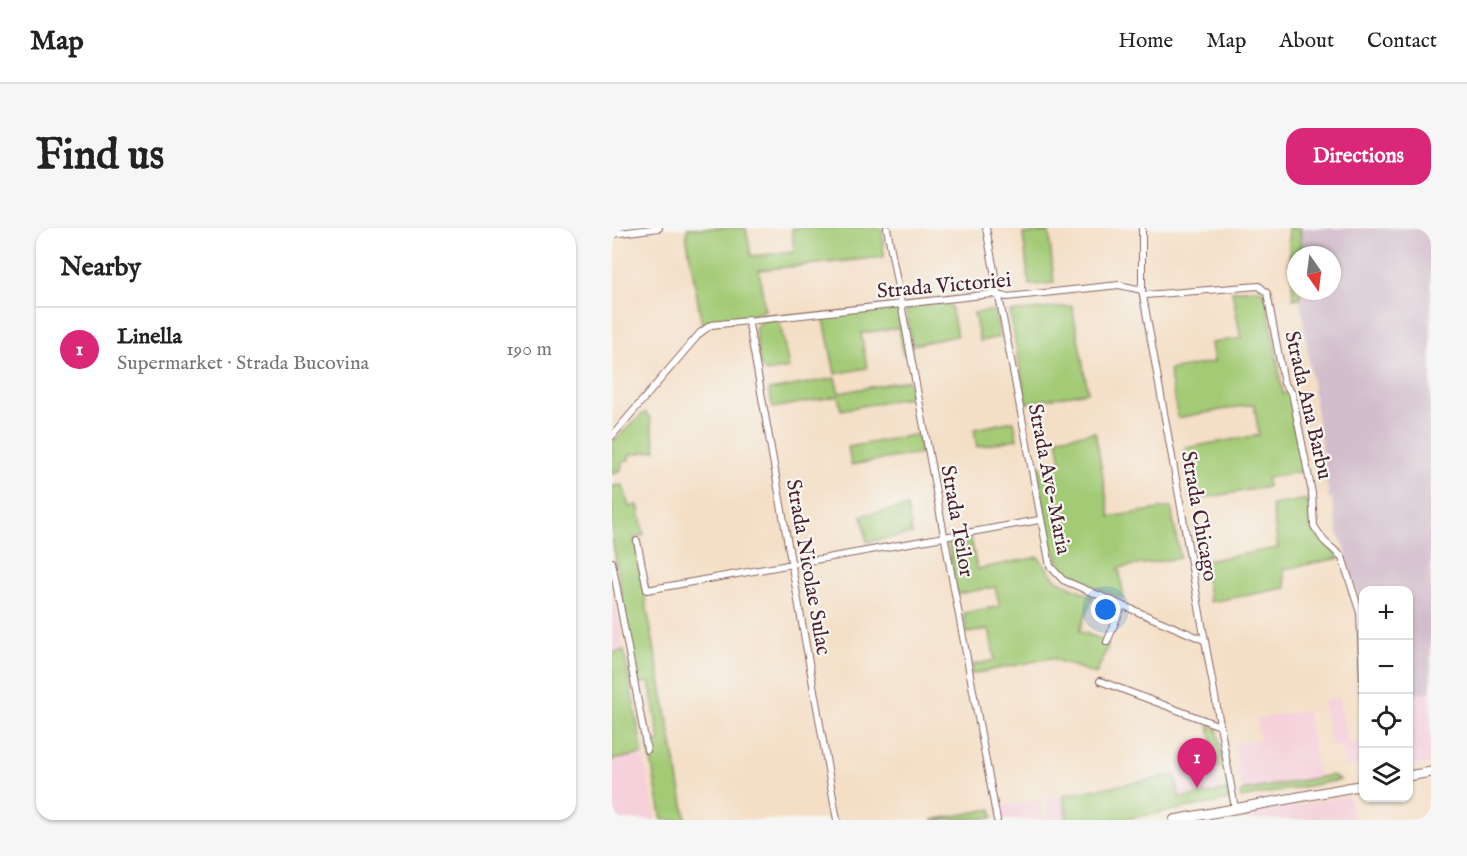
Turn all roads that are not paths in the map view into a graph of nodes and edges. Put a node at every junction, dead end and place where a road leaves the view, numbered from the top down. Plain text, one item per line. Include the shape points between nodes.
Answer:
1 (659, 228) edge
2 (887, 228) edge
3 (986, 228) edge
4 (1142, 228) edge
5 (612, 234) edge
6 (1259, 286) joint
7 (1144, 292) junction
8 (998, 296) junction
9 (902, 304) junction
10 (748, 320) junction
11 (612, 436) edge
12 (1039, 520) junction
13 (944, 535) junction
14 (638, 541) dead end
15 (612, 562) edge
16 (792, 563) junction
17 (1122, 606) junction
18 (1202, 624) junction
19 (1189, 634) junction
20 (1204, 640) junction
21 (1107, 642) dead end
22 (1100, 681) dead end
23 (1364, 694) edge
24 (1220, 726) junction
25 (647, 750) dead end
26 (1431, 772) edge
27 (1413, 775) edge
28 (1359, 786) edge
29 (1235, 808) junction
30 (837, 820) edge
31 (997, 820) edge
32 (1174, 820) edge

1 - 5 street
2 - 9 street, Strada Teilor
3 - 8 street, Strada Ave-Maria
4 - 7 street, Strada Chicago
6 - 7 street, Strada Victoriei
6 - 23 street, Strada Ana Barbu via 1267,293 1284,383 1292,393 1312,493 1314,526 1342,557 1360,613
7 - 8 street, Strada Victoriei via 1119,285
7 - 18 street, Strada Chicago
8 - 9 street, Strada Victoriei
8 - 12 street, Strada Ave-Maria
9 - 10 street, Strada Victoriei
9 - 13 street, Strada Teilor
10 - 11 street, Strada Victoriei via 711,325 700,333
10 - 16 street, Strada Nicolae Sulac
12 - 13 street
12 - 17 street, Strada Ave-Maria via 1053,572
13 - 16 street
13 - 31 street, Strada Teilor
14 - 16 street via 647,590
15 - 25 street
16 - 30 street, Strada Nicolae Sulac
17 - 19 street, Strada Ave-Maria
17 - 21 street
18 - 19 street
18 - 20 street, Strada Chicago
19 - 20 street, Strada Ave-Maria
20 - 24 street, Strada Chicago
22 - 24 street
24 - 29 street, Strada Chicago
26 - 27 main road
28 - 29 main road
29 - 32 main road

